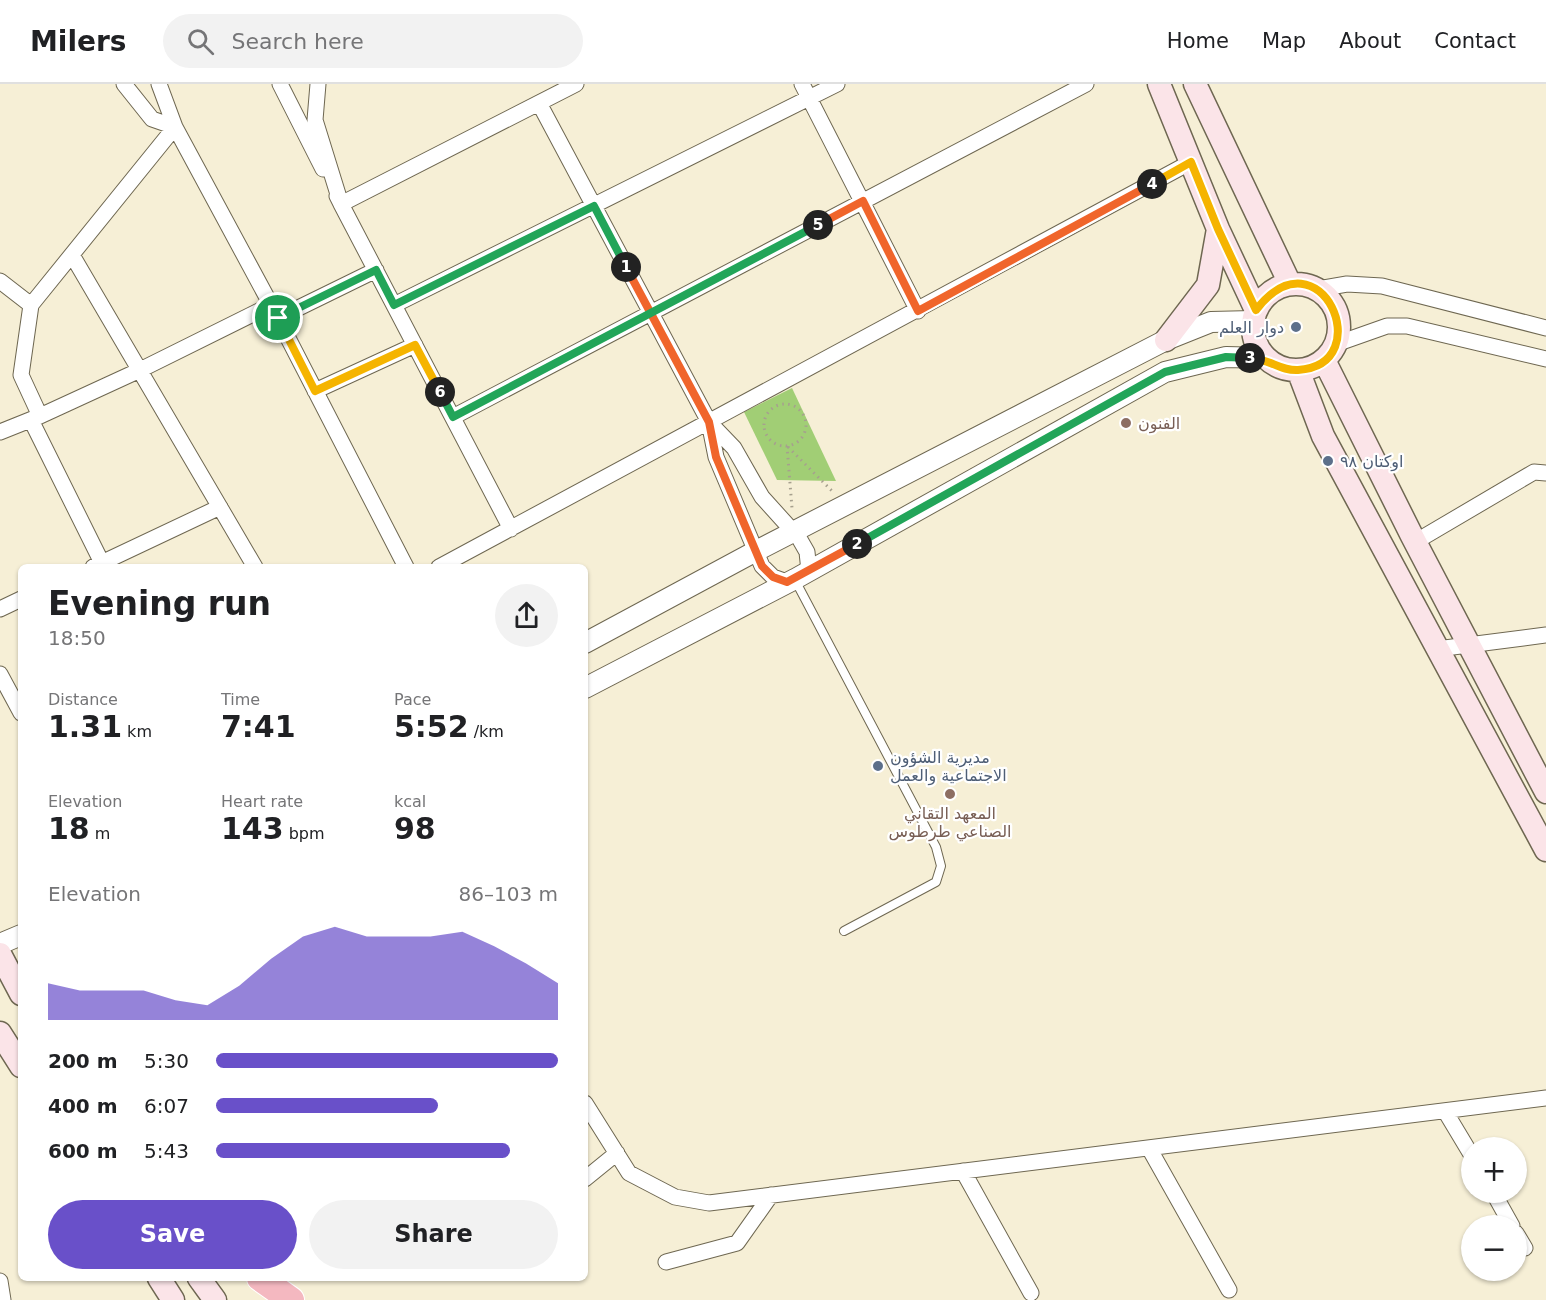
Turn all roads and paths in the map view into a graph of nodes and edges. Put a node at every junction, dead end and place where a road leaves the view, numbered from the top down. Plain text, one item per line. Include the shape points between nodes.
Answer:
1 (124, 84) edge
2 (159, 84) edge
3 (280, 84) edge
4 (318, 84) edge
5 (576, 84) edge
6 (802, 84) edge
7 (837, 84) edge
8 (1086, 84) edge
9 (1159, 84) edge
10 (1195, 84) edge
11 (811, 98) junction
12 (540, 103) junction
13 (176, 127) junction
14 (1191, 162) junction
15 (863, 201) junction
16 (341, 204) junction
17 (594, 206) junction
18 (1218, 229) junction
19 (72, 255) junction
20 (376, 270) junction
21 (0, 281) edge
22 (1290, 284) junction
23 (1318, 289) junction
24 (31, 304) junction
25 (394, 305) junction
26 (274, 311) junction
27 (918, 311) junction
28 (651, 313) junction
29 (1255, 316) junction
30 (1546, 328) edge
31 (1166, 340) junction
32 (415, 345) junction
33 (1330, 352) junction
34 (1266, 358) junction
35 (1546, 359) edge
36 (140, 370) junction
37 (1298, 370) junction
38 (315, 391) junction
39 (453, 417) junction
40 (35, 418) junction
41 (709, 422) junction
42 (0, 432) edge
43 (787, 446) junction
44 (1546, 473) edge
45 (846, 505) junction
46 (220, 507) junction
47 (512, 529) junction
48 (794, 531) junction
49 (1414, 542) junction
50 (756, 550) junction
51 (98, 564) edge
52 (103, 564) edge
53 (253, 564) edge
54 (404, 564) edge
55 (445, 564) edge
56 (797, 577) junction
57 (18, 600) edge
58 (0, 609) edge
59 (1546, 635) edge
60 (588, 641) edge
61 (1468, 645) junction
62 (1437, 648) junction
63 (0, 674) edge
64 (588, 685) edge
65 (18, 707) edge
66 (1546, 792) edge
67 (1546, 850) edge
68 (844, 931) dead end
69 (18, 935) edge
70 (0, 944) edge
71 (0, 954) edge
72 (18, 988) edge
73 (0, 1033) edge
74 (18, 1061) edge
75 (1546, 1098) edge
76 (588, 1109) edge
77 (1445, 1111) junction
78 (1461, 1138) edge
79 (1149, 1148) junction
80 (617, 1153) junction
81 (963, 1171) junction
82 (588, 1177) edge
83 (771, 1195) junction
84 (666, 1262) dead end
85 (0, 1281) edge
86 (161, 1281) edge
87 (201, 1281) edge
88 (264, 1281) edge
89 (1228, 1290) dead end
90 (1031, 1293) dead end
91 (3, 1300) edge
92 (173, 1300) edge
93 (215, 1300) edge
94 (291, 1300) edge

1 - 13 street via 152,119
2 - 13 street
3 - 16 street
4 - 16 street via 315,120
5 - 12 street
6 - 11 street
7 - 11 street
8 - 15 street
9 - 14 main road
10 - 22 main road
11 - 15 street
11 - 17 street
12 - 16 street
12 - 17 street
13 - 19 street
13 - 26 street
14 - 18 main road
14 - 27 street
15 - 27 street
15 - 28 street
16 - 20 street
17 - 25 street
17 - 28 street
18 - 29 main road
18 - 31 main road via 1208,285
19 - 24 street
19 - 36 street
20 - 25 street
20 - 26 street
21 - 24 street
22 - 23 main road
22 - 29 main road via 1269,293
23 - 30 street via 1347,284 1382,286
23 - 33 main road via 1338,320
24 - 40 street via 21,375
25 - 32 street
26 - 36 street
26 - 38 street
27 - 41 street
28 - 39 street
28 - 41 street
29 - 31 street via 1211,322
29 - 34 main road via 1254,336
31 - 45 street
32 - 38 street
32 - 39 street
33 - 35 street via 1387,326 1407,326
33 - 37 main road
33 - 49 main road
34 - 37 main road via 1276,365
34 - 56 street via 1226,357 1165,372
36 - 40 street
36 - 46 street
37 - 62 main road via 1323,436
38 - 54 street
39 - 47 street
40 - 42 street
40 - 51 street
41 - 47 street
41 - 48 street via 734,448 762,497
41 - 50 street via 716,457
43 - 43 path via 799,440 806,422 793,406 780,405 768,412 764,425 768,438
43 - 45 path
43 - 48 path
44 - 49 street via 1534,472
45 - 48 street
46 - 52 street
46 - 53 street
47 - 55 street
48 - 50 street
48 - 56 street via 807,552
49 - 61 main road
50 - 56 street via 767,573
50 - 60 street
56 - 64 street
56 - 68 lane via 936,847 941,866 936,882
57 - 58 street
59 - 61 street
61 - 62 street
61 - 66 main road
62 - 67 main road
63 - 65 street
69 - 70 street
71 - 72 main road
73 - 74 main road
75 - 77 street
76 - 80 street
77 - 78 street
77 - 79 street
79 - 81 street
79 - 89 street
80 - 82 street
80 - 83 street via 629,1173 675,1197 709,1203
81 - 83 street
81 - 90 street
83 - 84 street via 737,1243
85 - 91 street
86 - 92 main road
87 - 93 main road
88 - 94 highway

